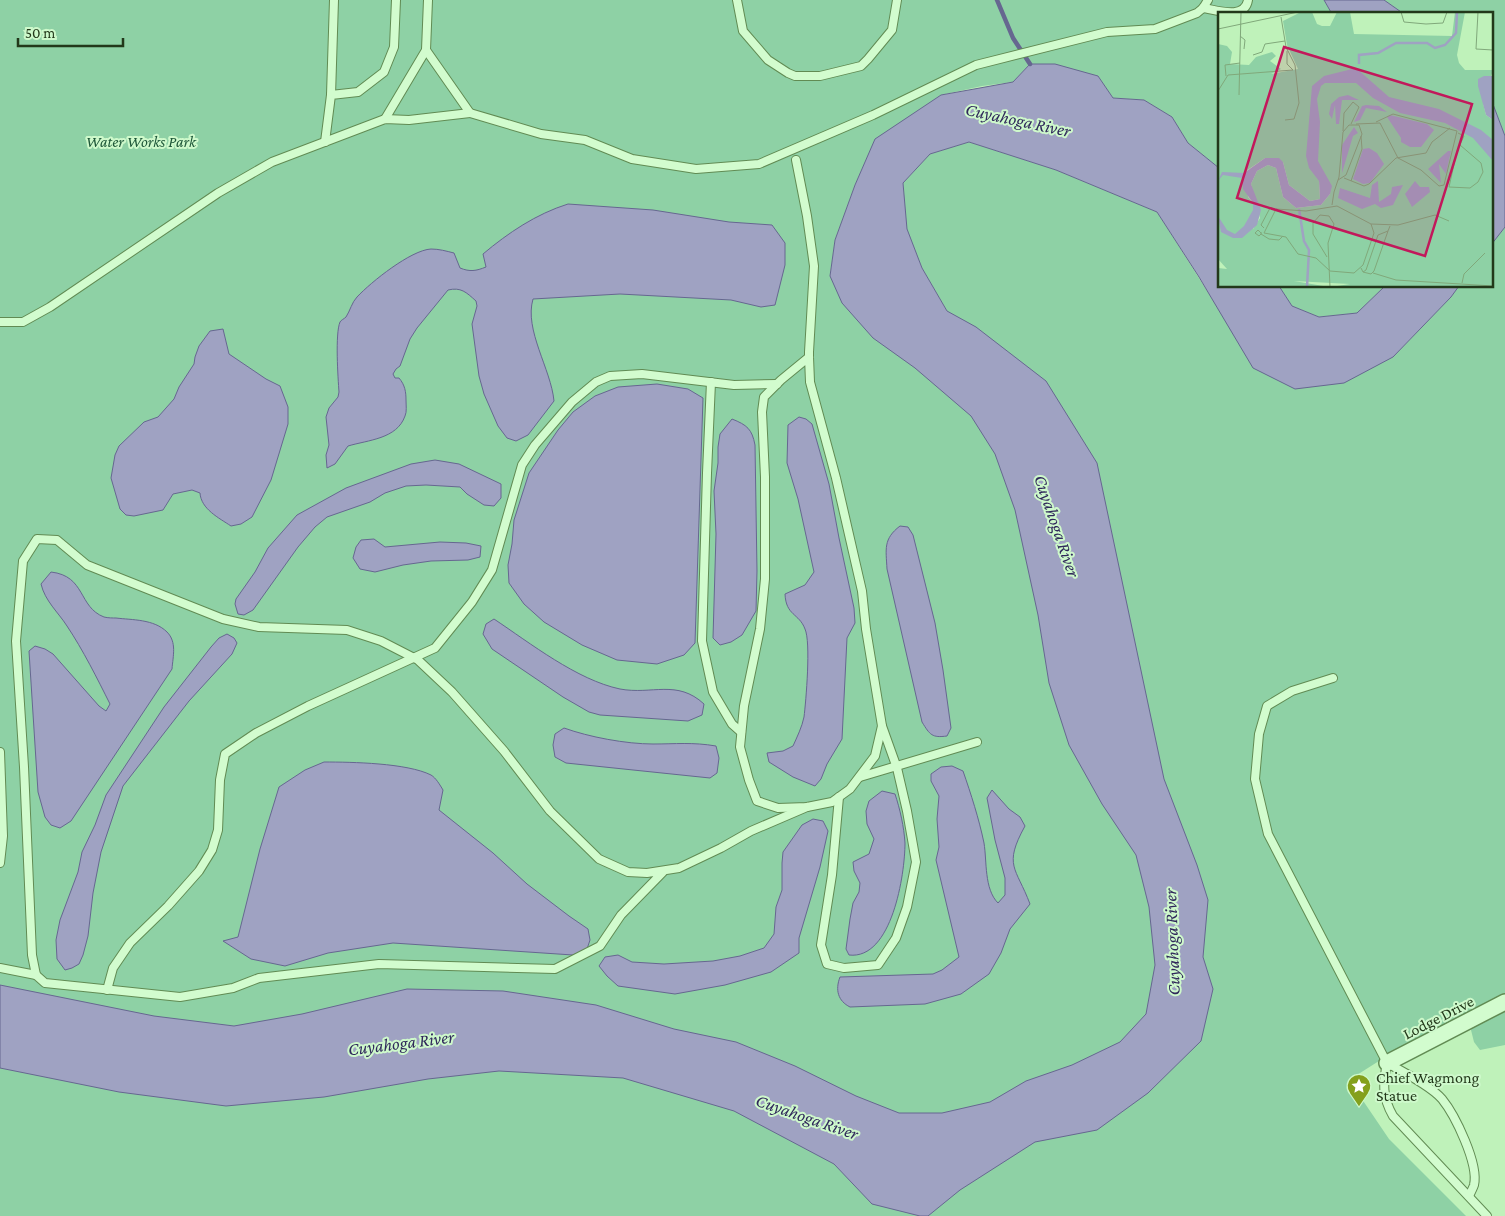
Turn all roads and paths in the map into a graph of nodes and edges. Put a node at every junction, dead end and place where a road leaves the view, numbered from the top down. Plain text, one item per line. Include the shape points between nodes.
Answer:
1 (334, 0) edge
2 (396, 0) edge
3 (428, 0) edge
4 (737, 0) edge
5 (897, 0) edge
6 (1208, 0) edge
7 (1248, 0) edge
8 (1204, 8) junction
9 (426, 50) junction
10 (331, 95) junction
11 (470, 113) junction
12 (385, 119) junction
13 (325, 142) junction
14 (796, 160) dead end
15 (0, 322) edge
16 (809, 356) junction
17 (711, 382) junction
18 (777, 384) junction
19 (414, 658) junction
20 (1333, 678) dead end
21 (882, 726) junction
22 (741, 732) junction
23 (977, 742) dead end
24 (0, 752) edge
25 (896, 766) junction
26 (860, 777) junction
27 (839, 797) junction
28 (807, 807) junction
29 (0, 862) edge
30 (664, 871) junction
31 (0, 968) edge
32 (36, 975) junction
33 (107, 990) junction
34 (1505, 1002) edge
35 (1387, 1062) junction
36 (1469, 1196) junction
37 (1487, 1216) edge

1 - 10 lane
2 - 10 lane via 394,47 384,72 358,92
3 - 9 lane
4 - 5 lane via 743,30 768,60 794,76 820,76 861,66 892,30
6 - 8 lane
7 - 8 lane via 1242,11
8 - 11 lane via 1197,14 1155,28 1107,32 976,65 873,115 759,164 696,169 632,159 585,140 541,134
9 - 11 lane
9 - 12 lane
10 - 13 lane
11 - 12 lane via 410,120
12 - 13 lane
13 - 15 lane via 272,162 218,193 23,322
14 - 16 lane via 814,266
16 - 18 lane
16 - 21 lane via 810,382 852,539
17 - 18 lane
17 - 19 lane via 642,374 610,376 596,382 572,402 534,445 522,465 492,570 472,602 434,648
17 - 22 lane via 702,641 713,692 732,724
18 - 22 lane via 764,397 762,412 765,579 760,628
19 - 30 lane via 452,692 504,751 550,811 599,859 628,872 647,874
19 - 32 lane via 381,641 346,630 259,627 223,619 87,565 57,540 37,539 23,561 16,641 32,954
19 - 33 lane via 299,711 256,733 225,754 220,780 218,830 212,850 199,871 130,943 113,968
20 - 35 lane via 1292,691 1266,706 1259,734 1255,779 1268,834
21 - 25 lane
21 - 26 lane via 874,756
22 - 28 lane via 740,747 757,800 778,808
23 - 25 lane
24 - 29 lane via 3,836
25 - 26 lane
25 - 27 lane via 916,862 907,907 896,938 878,965 844,968 827,964 821,945
26 - 27 lane
27 - 28 lane via 832,802
28 - 30 lane via 679,868
30 - 33 lane via 621,915 600,946 555,969 379,964 259,978 233,988 180,997
31 - 32 lane
32 - 33 lane via 45,983
34 - 35 street, Lodge Drive
35 - 36 lane via 1384,1084 1386,1104 1392,1116
35 - 36 lane via 1442,1098 1472,1158 1474,1183
36 - 37 lane

